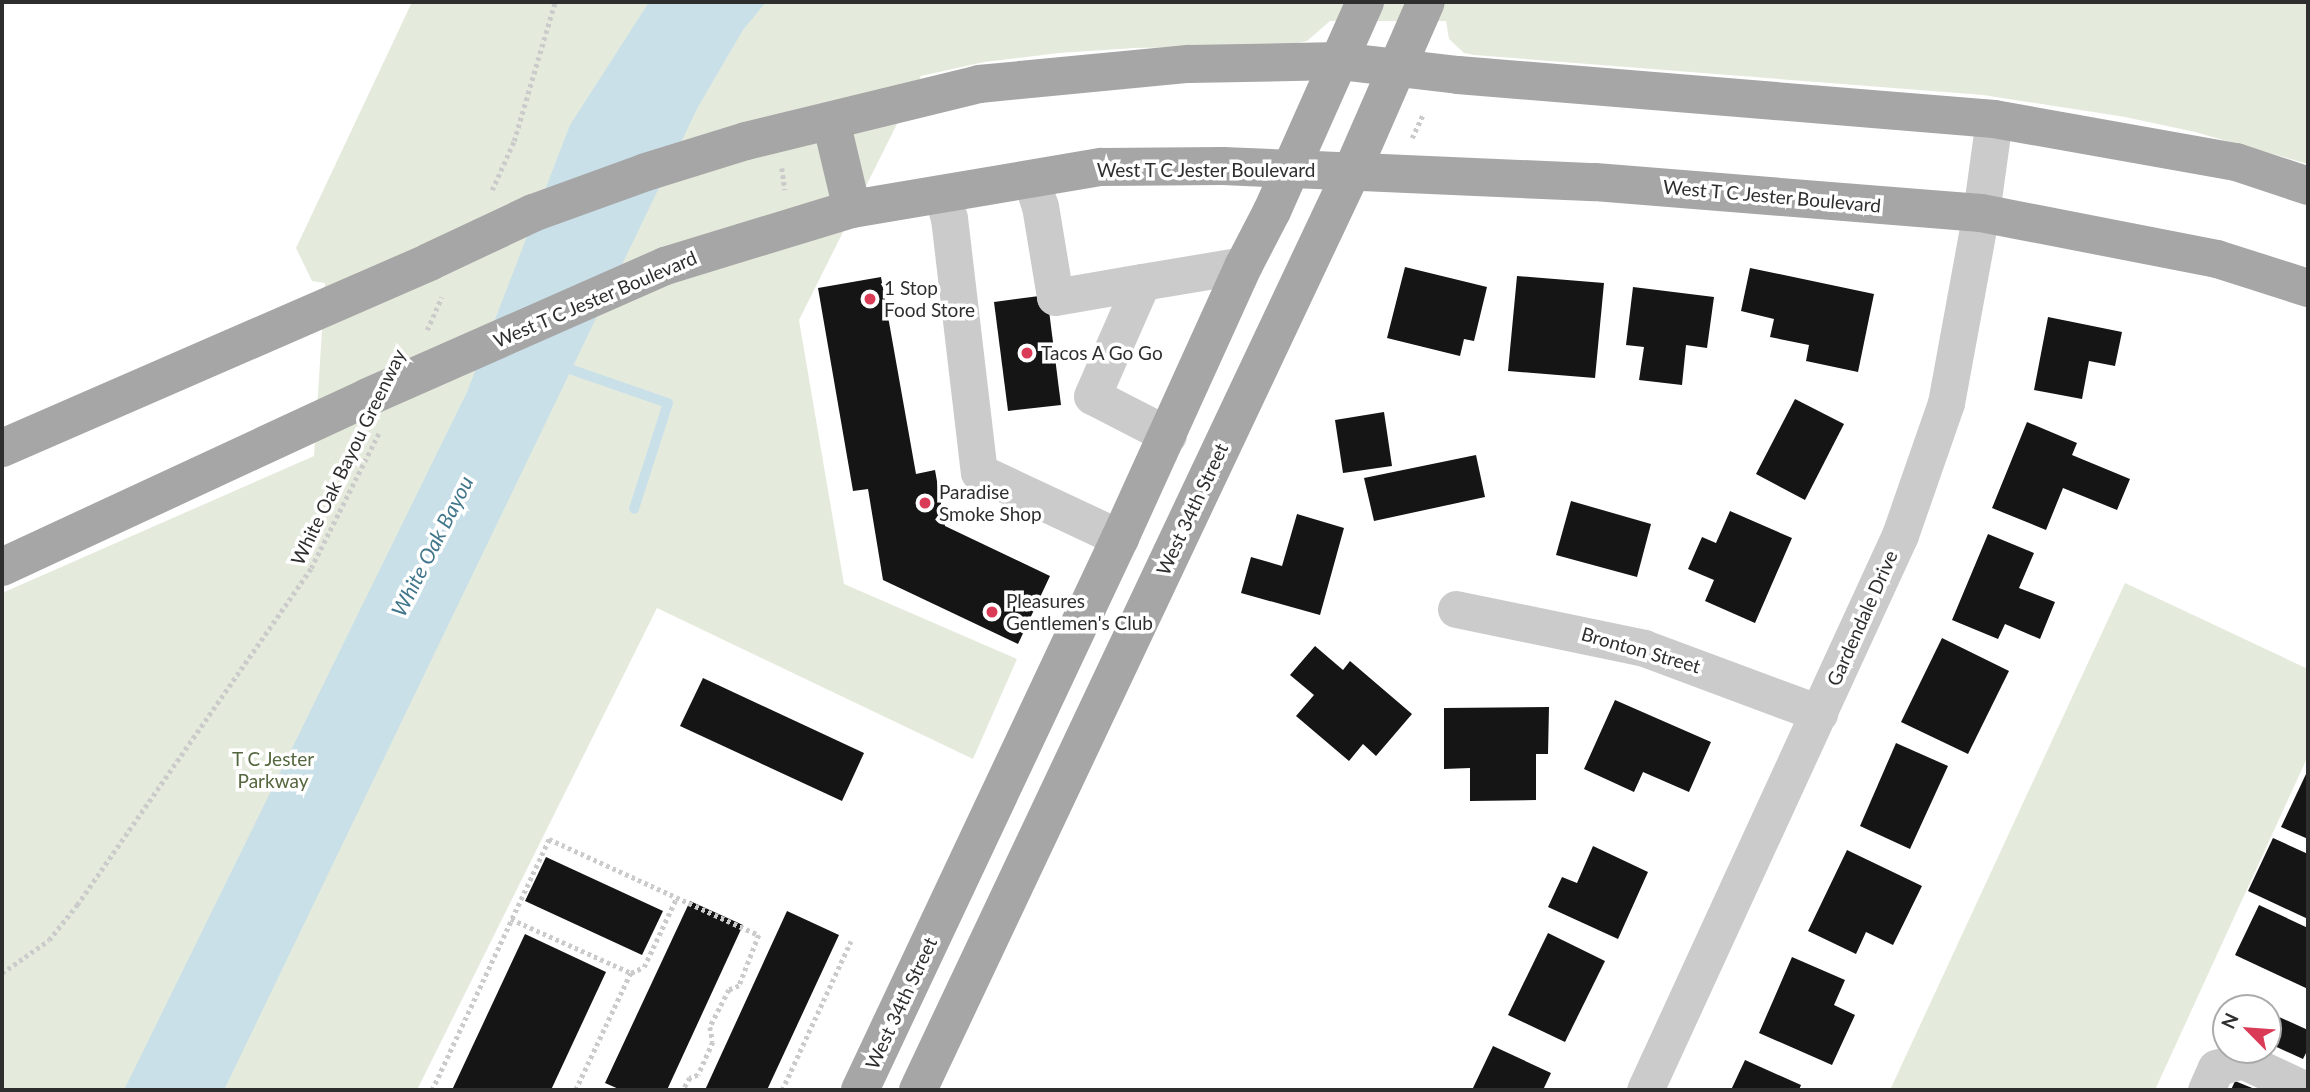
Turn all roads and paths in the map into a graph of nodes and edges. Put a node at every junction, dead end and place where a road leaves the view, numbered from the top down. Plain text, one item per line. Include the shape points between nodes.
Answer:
1 (555, 2) edge
2 (1365, 2) edge
3 (1426, 2) edge
4 (1339, 61) junction
5 (1398, 66) junction
6 (1423, 114) dead end
7 (1994, 119) junction
8 (831, 121) junction
9 (1412, 139) dead end
10 (781, 163) dead end
11 (1289, 169) junction
12 (1352, 171) junction
13 (1031, 179) junction
14 (2308, 186) edge
15 (785, 190) dead end
16 (942, 194) junction
17 (487, 200) dead end
18 (852, 209) junction
19 (1981, 213) junction
20 (1244, 265) junction
21 (436, 278) junction
22 (1142, 282) junction
23 (2308, 288) edge
24 (421, 341) dead end
25 (376, 410) junction
26 (1168, 435) junction
27 (2, 448) edge
28 (1120, 538) junction
29 (2, 567) edge
30 (1456, 609) dead end
31 (1819, 713) junction
32 (677, 897) junction
33 (511, 919) junction
34 (851, 941) dead end
35 (2, 973) edge
36 (631, 973) junction
37 (432, 1090) edge
38 (576, 1090) edge
39 (683, 1090) edge
40 (782, 1090) edge
41 (860, 1090) edge
42 (918, 1090) edge
43 (1645, 1090) edge
44 (2206, 1090) edge
45 (2306, 1090) edge

1 - 17 path via 514,141
2 - 4 main road, West 34th Street
3 - 5 main road, West 34th Street
4 - 5 main road
4 - 8 main road via 1188,64 979,84
4 - 11 main road, West 34th Street
5 - 7 main road via 1458,75
5 - 12 main road, West 34th Street
6 - 9 path
7 - 14 main road via 2236,162
7 - 19 street, Gardendale Drive
8 - 18 main road
8 - 21 main road, bridge via 746,141 533,213
10 - 15 path
11 - 12 main road, West T C Jester Boulevard
11 - 13 main road, West T C Jester Boulevard via 1101,167
11 - 20 main road, West 34th Street
12 - 19 main road, West T C Jester Boulevard via 1595,182
12 - 42 main road, West 34th Street
13 - 16 main road, West T C Jester Boulevard
13 - 22 street via 1055,297
16 - 18 main road, West T C Jester Boulevard
16 - 28 street via 949,218 979,472
18 - 25 main road, West T C Jester Boulevard, bridge via 665,266
19 - 23 main road, West T C Jester Boulevard via 2217,259
19 - 31 street, Gardendale Drive via 1946,402 1900,536
20 - 22 street
20 - 26 main road, West 34th Street
21 - 24 path, White Oak Bayou Greenway
21 - 27 main road
22 - 26 street via 1092,396
25 - 29 main road, West T C Jester Boulevard
25 - 35 path, White Oak Bayou Greenway via 311,568 77,905 49,940
26 - 28 main road, West 34th Street
28 - 41 main road, West 34th Street
30 - 31 street, Bronton Street via 1644,648
31 - 43 street, Gardendale Drive
32 - 33 path via 549,839
32 - 36 path via 644,967
32 - 39 path via 759,935 739,985 729,990 710,1027 713,1042 698,1075 690,1078
33 - 36 path
33 - 37 path
34 - 40 path
36 - 38 path
44 - 45 street via 2216,1068 2242,1060

